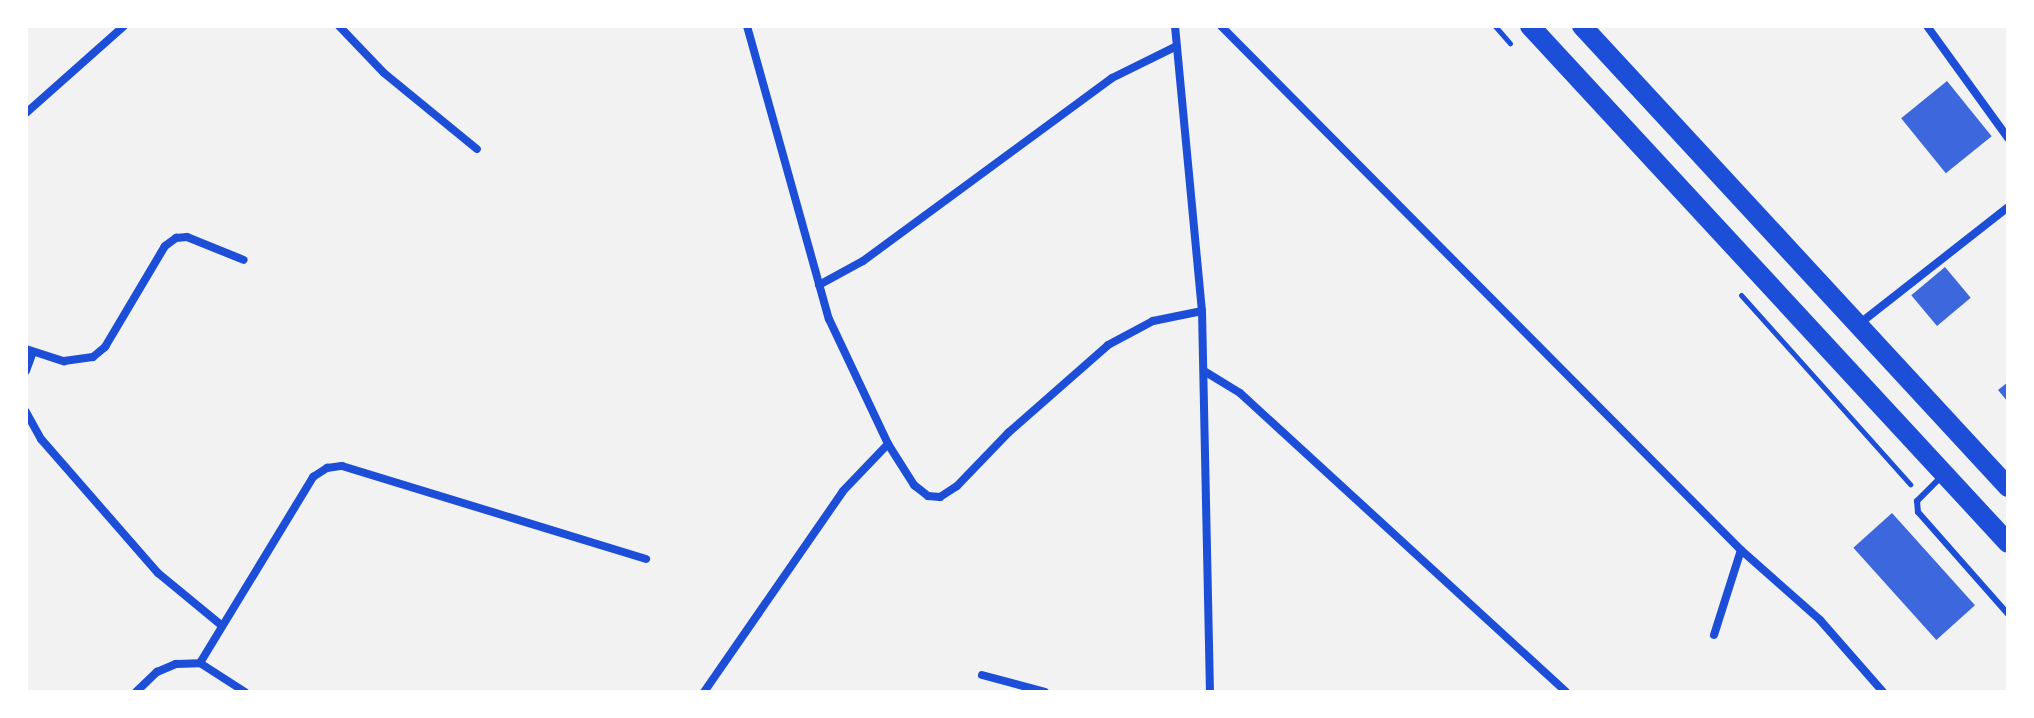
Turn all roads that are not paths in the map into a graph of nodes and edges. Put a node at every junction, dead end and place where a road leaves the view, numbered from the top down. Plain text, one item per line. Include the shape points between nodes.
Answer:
1 (124, 26) edge
2 (339, 26) edge
3 (747, 26) edge
4 (1175, 26) edge
5 (1221, 26) edge
6 (1530, 26) edge
7 (1582, 26) edge
8 (1927, 26) edge
9 (1177, 46) junction
10 (26, 113) edge
11 (2008, 138) edge
12 (477, 149) dead end
13 (2008, 207) edge
14 (244, 260) dead end
15 (819, 285) junction
16 (1202, 311) junction
17 (1859, 324) junction
18 (29, 350) edge
19 (26, 371) edge
20 (1204, 371) junction
21 (26, 412) edge
22 (888, 444) junction
23 (1944, 474) junction
24 (2008, 487) edge
25 (2008, 543) edge
26 (1741, 550) junction
27 (646, 559) dead end
28 (2008, 614) edge
29 (221, 625) junction
30 (1714, 635) dead end
31 (200, 663) junction
32 (982, 675) dead end
33 (136, 692) edge
34 (245, 692) edge
35 (704, 692) edge
36 (1045, 692) edge
37 (1210, 692) edge
38 (1566, 692) edge
39 (1883, 692) edge

1 - 10 street
2 - 12 street via 384,73
3 - 15 street
4 - 9 street
5 - 26 street
6 - 23 main road
7 - 17 main road
8 - 11 street
9 - 15 street via 1112,78 863,261
9 - 16 street
13 - 17 street
14 - 18 street via 187,237 176,238 165,246 105,347 93,357 64,361
15 - 22 street via 839,342
16 - 20 street
16 - 22 street via 1153,321 1108,345 940,497 928,496 914,485
17 - 24 main road
18 - 19 street
20 - 37 street via 1214,669
20 - 38 street via 1240,393
21 - 29 street via 41,439 158,573
22 - 35 street via 843,491
23 - 25 main road
23 - 28 lane via 1921,497 1918,512
26 - 30 street
26 - 39 street via 1809,609
27 - 29 street via 342,466 327,468 313,477
29 - 31 street
31 - 33 street via 157,672
31 - 34 street
32 - 36 street

